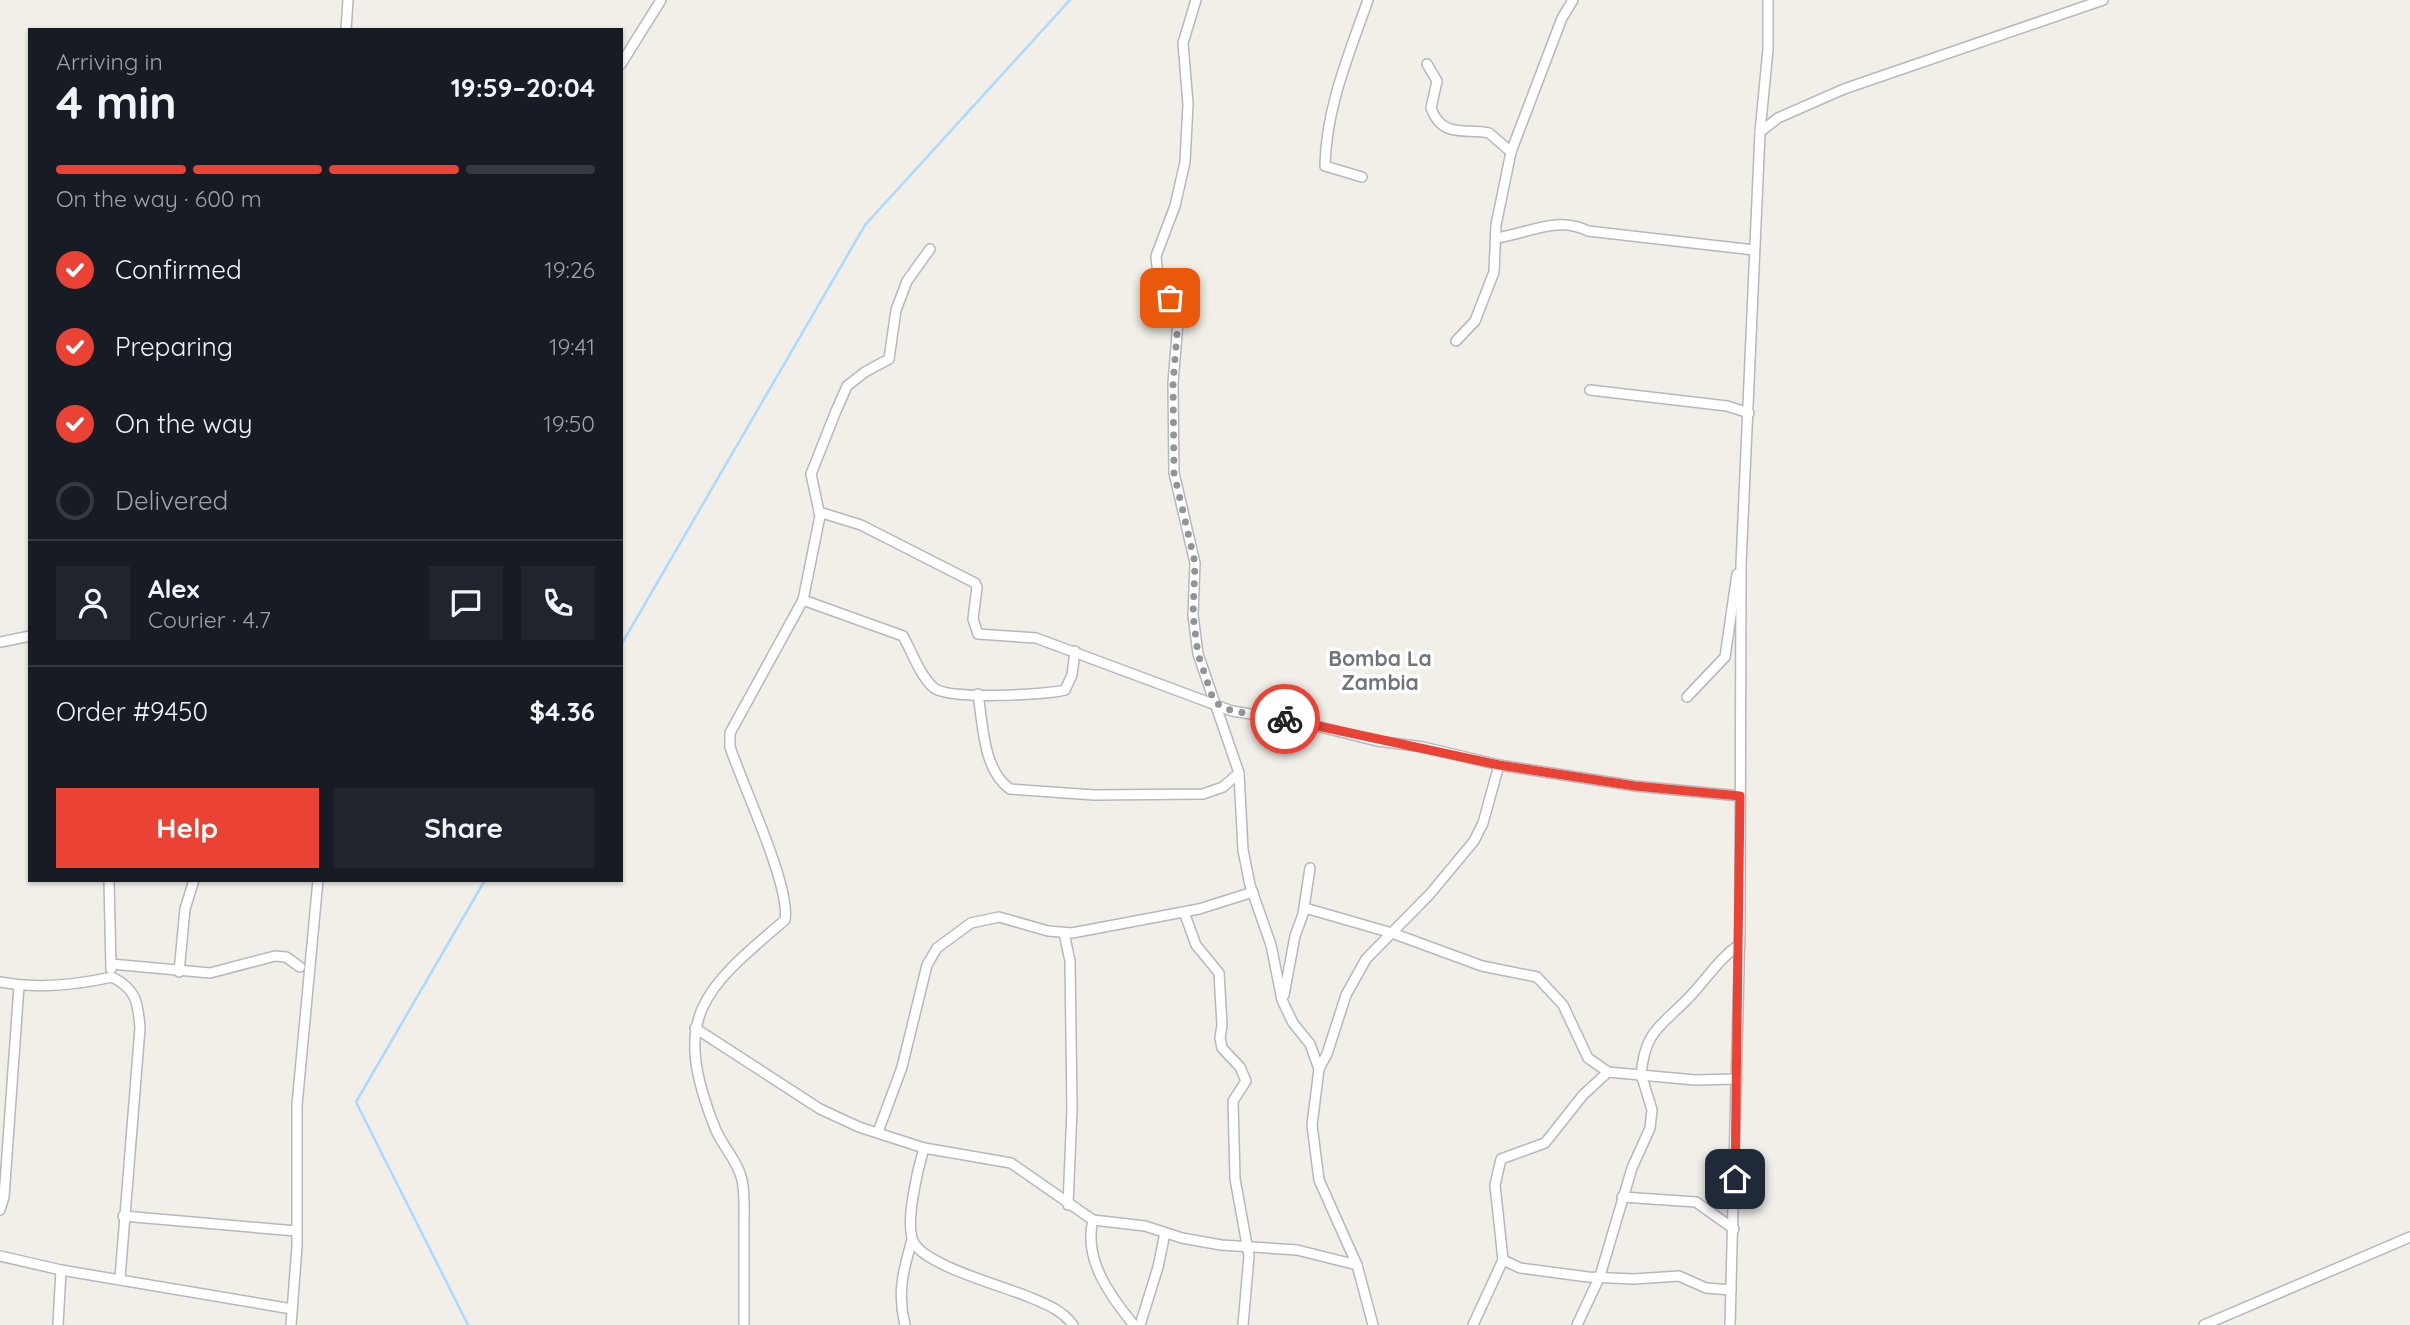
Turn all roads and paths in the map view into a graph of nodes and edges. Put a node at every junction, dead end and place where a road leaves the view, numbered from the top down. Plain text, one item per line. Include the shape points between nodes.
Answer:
1 (348, 0) edge
2 (661, 0) edge
3 (1196, 0) edge
4 (1368, 0) edge
5 (1573, 0) edge
6 (1768, 0) edge
7 (2103, 0) edge
8 (346, 28) edge
9 (623, 61) edge
10 (1427, 64) dead end
11 (1760, 132) junction
12 (1511, 152) junction
13 (1362, 177) dead end
14 (1496, 238) junction
15 (930, 249) dead end
16 (1754, 250) junction
17 (1456, 341) dead end
18 (1590, 390) dead end
19 (1749, 412) junction
20 (819, 512) junction
21 (1738, 569) dead end
22 (803, 600) junction
23 (28, 636) edge
24 (0, 642) edge
25 (1075, 652) junction
26 (978, 694) junction
27 (1687, 697) dead end
28 (1214, 702) junction
29 (1499, 765) junction
30 (1239, 773) junction
31 (1740, 796) junction
32 (1310, 868) dead end
33 (109, 882) edge
34 (193, 882) edge
35 (318, 882) edge
36 (1253, 892) junction
37 (1305, 908) junction
38 (1184, 912) junction
39 (1064, 933) junction
40 (1392, 933) junction
41 (1740, 944) junction
42 (111, 964) junction
43 (300, 967) dead end
44 (179, 972) junction
45 (111, 976) junction
46 (0, 982) edge
47 (19, 986) junction
48 (1282, 1000) junction
49 (695, 1028) junction
50 (1319, 1069) junction
51 (1608, 1072) junction
52 (1642, 1077) junction
53 (1737, 1079) junction
54 (878, 1132) junction
55 (924, 1148) junction
56 (1622, 1197) junction
57 (1068, 1205) junction
58 (0, 1210) edge
59 (123, 1216) junction
60 (1093, 1220) junction
61 (1734, 1228) junction
62 (296, 1231) junction
63 (1165, 1233) junction
64 (2410, 1237) edge
65 (912, 1240) junction
66 (1247, 1247) junction
67 (0, 1256) edge
68 (1503, 1260) junction
69 (1357, 1265) junction
70 (61, 1270) junction
71 (1600, 1276) junction
72 (120, 1278) junction
73 (1731, 1290) junction
74 (292, 1309) junction
75 (58, 1325) edge
76 (291, 1325) edge
77 (744, 1325) edge
78 (905, 1325) edge
79 (1073, 1325) edge
80 (1134, 1325) edge
81 (1140, 1325) edge
82 (1243, 1325) edge
83 (1373, 1325) edge
84 (1473, 1325) edge
85 (1577, 1325) edge
86 (1730, 1325) edge
87 (2204, 1325) edge

1 - 8 street
2 - 9 street
3 - 28 street via 1183,43 1188,104 1185,162 1156,256 1158,277 1177,314 1174,473 1195,563 1193,615 1198,654
4 - 13 street via 1333,104 1325,156 1325,166
5 - 12 street
6 - 11 street via 1769,49
7 - 11 street via 1844,89 1778,118
10 - 12 street via 1437,81 1431,108 1440,123 1462,134 1489,133
11 - 16 street
12 - 14 street
14 - 16 street via 1519,235 1527,229 1577,225 1588,231
14 - 17 street via 1494,272 1475,321
15 - 20 street via 907,281 895,310 890,359 848,387 812,467
16 - 19 street
18 - 19 street
19 - 31 street via 1741,565
20 - 22 street
20 - 25 street via 861,525 975,583 973,619 978,634 1036,638
21 - 27 street via 1725,657
22 - 26 street via 903,636 939,691
22 - 49 street via 730,733 739,776 779,877 785,920 741,958 705,999
23 - 24 street
25 - 26 street via 1065,690
25 - 28 street
26 - 30 street via 990,761 999,781 1010,789 1203,794 1223,787
28 - 29 street via 1232,711
28 - 30 street
29 - 31 street
29 - 40 street via 1474,841
30 - 36 street via 1243,850
31 - 41 street
32 - 37 street
33 - 42 street
34 - 44 street via 185,909
35 - 62 street via 298,1105
36 - 38 street
36 - 48 street via 1271,945
37 - 40 street
37 - 48 street
38 - 39 street
38 - 66 street via 1196,945 1219,973 1222,1048 1246,1081 1233,1101 1233,1131 1235,1179
39 - 54 street via 1011,919 985,918 937,948 927,965 902,1067
39 - 57 street via 1070,961
40 - 50 street via 1366,959 1346,995
40 - 51 street via 1482,966 1537,977 1563,1005 1588,1058
41 - 52 street via 1721,958 1652,1032 1642,1054
41 - 53 street
42 - 44 street
42 - 45 street
43 - 44 street via 286,957 275,956 210,973
45 - 47 street via 91,982
45 - 59 street via 135,993 140,1028
46 - 47 street
47 - 58 street
48 - 50 street via 1310,1044
49 - 54 street via 820,1109
49 - 77 street via 695,1063 704,1096 716,1132 742,1178
50 - 69 street via 1312,1125 1319,1180
51 - 52 street
51 - 68 street via 1545,1143 1502,1159 1495,1185
52 - 53 street
52 - 56 street via 1652,1110 1650,1128
53 - 61 street
54 - 55 street
55 - 57 street via 1011,1163
55 - 65 street
56 - 61 street via 1696,1202
56 - 71 street
57 - 60 street
59 - 62 street
59 - 72 street
60 - 63 street
60 - 80 street via 1090,1241 1103,1283
61 - 73 street
62 - 74 street
63 - 66 street
63 - 81 street
64 - 87 street
65 - 78 street via 901,1277 899,1303
65 - 79 street via 932,1261 1045,1303 1065,1314
66 - 69 street via 1297,1250
66 - 82 street
67 - 70 street
68 - 71 street via 1520,1268
68 - 84 street
69 - 83 street
70 - 72 street
70 - 75 street
71 - 73 street via 1679,1276 1706,1288
71 - 85 street
72 - 74 street
73 - 86 street
74 - 76 street

